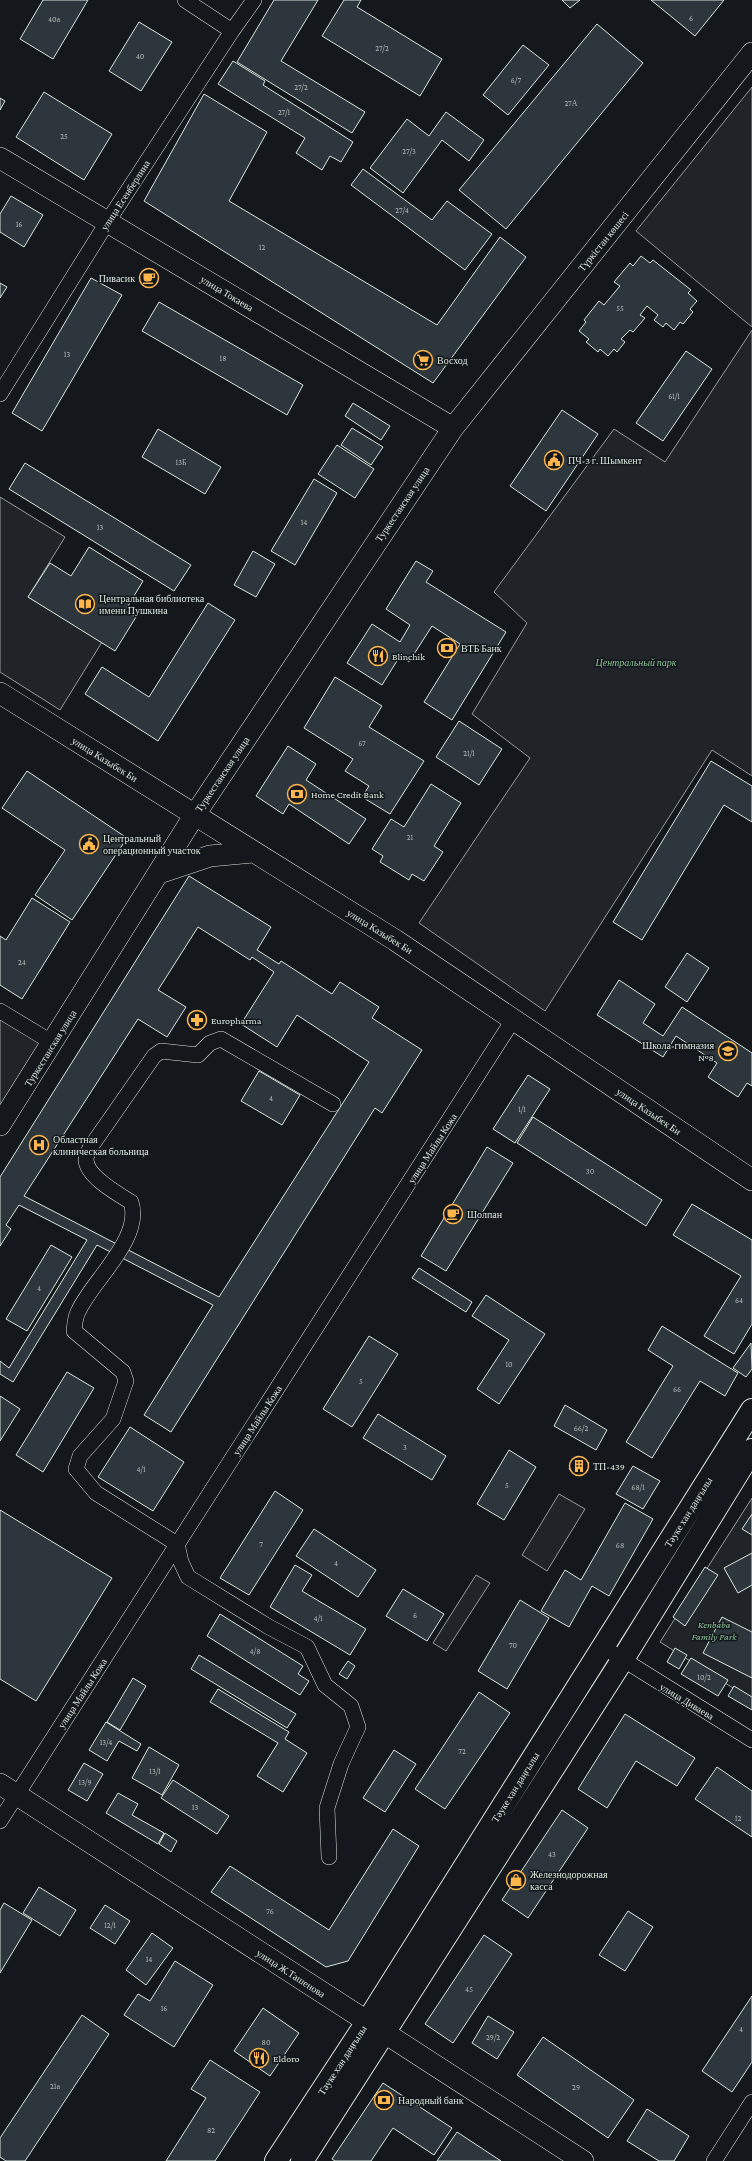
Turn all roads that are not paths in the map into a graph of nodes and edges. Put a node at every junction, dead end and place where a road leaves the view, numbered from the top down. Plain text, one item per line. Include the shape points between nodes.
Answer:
1 (185, 0) edge
2 (254, 0) edge
3 (232, 31) junction
4 (752, 53) edge
5 (0, 158) edge
6 (108, 221) junction
7 (0, 394) edge
8 (454, 428) junction
9 (0, 693) edge
10 (194, 816) junction
11 (253, 852) junction
12 (159, 873) junction
13 (0, 1010) edge
14 (513, 1020) junction
15 (53, 1043) junction
16 (334, 1104) dead end
17 (0, 1125) edge
18 (752, 1180) edge
19 (752, 1410) edge
20 (752, 1450) edge
21 (177, 1544) junction
22 (603, 1647) junction
23 (623, 1660) junction
24 (752, 1740) edge
25 (8, 1789) edge
26 (0, 1820) edge
27 (329, 1857) dead end
28 (367, 2022) junction
29 (385, 2034) junction
30 (752, 2102) edge
31 (276, 2161) edge
32 (302, 2161) edge
33 (583, 2161) edge
34 (714, 2161) edge

1 - 3 street
2 - 3 street, улица Есенберлина
3 - 6 street, улица Есенберлина
4 - 8 main road, Түркістан көшесі
5 - 6 main road, улица Токаева
6 - 7 street, улица Есенберлина
6 - 8 main road, улица Токаева
8 - 10 main road, Туркестанская улица
9 - 10 main road, улица Казыбек Би
10 - 11 main road, улица Казыбек Би
10 - 12 main road, Туркестанская улица
11 - 12 main road via 210,856
11 - 14 main road, улица Казыбек Би via 395,940
12 - 15 main road, Туркестанская улица
13 - 15 street
14 - 18 main road, улица Казыбек Би
14 - 21 street, улица Майлы Кожа
15 - 17 main road, Туркестанская улица
16 - 21 street via 222,1040 210,1043 198,1055 161,1051 154,1056 135,1082 86,1157 87,1165 93,1173 108,1188 131,1202 133,1220 112,1263 82,1303 75,1320 74,1331 123,1372 126,1381 113,1419 80,1456 76,1469 96,1493
19 - 22 main road, Тәуке хан даңғылы
20 - 23 main road
21 - 25 street, улица Майлы Кожа
21 - 27 street via 188,1577 262,1623 307,1647 324,1685 351,1706 358,1728 341,1764 327,1808
22 - 23 street, улица Диваева
22 - 28 main road, Тәуке хан даңғылы
23 - 24 street, улица Диваева
23 - 29 main road
25 - 26 street, улица Майлы Кожа
25 - 28 main road, улица Ж.Ташенова
28 - 29 main road, улица Ж.Ташенова
28 - 31 main road, Тәуке хан даңғылы
29 - 32 main road
29 - 33 main road, улица Ж.Ташенова
30 - 34 street

